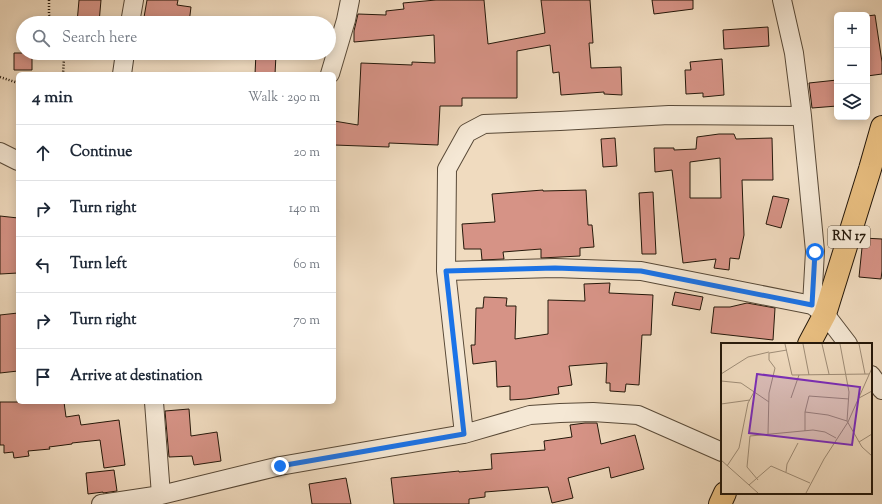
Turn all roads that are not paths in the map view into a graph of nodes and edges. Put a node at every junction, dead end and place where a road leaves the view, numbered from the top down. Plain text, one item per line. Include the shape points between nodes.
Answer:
1 (134, 0) edge
2 (350, 0) edge
3 (782, 0) edge
4 (131, 16) edge
5 (336, 54) edge
6 (125, 60) edge
7 (334, 60) edge
8 (122, 72) edge
9 (331, 72) edge
10 (802, 116) junction
11 (882, 126) edge
12 (0, 152) edge
13 (16, 160) edge
14 (446, 271) junction
15 (818, 309) junction
16 (809, 343) edge
17 (847, 343) edge
18 (872, 376) edge
19 (882, 390) edge
20 (154, 404) edge
21 (464, 434) junction
22 (721, 452) edge
23 (725, 494) edge
24 (161, 495) junction
25 (101, 504) edge
26 (720, 504) edge

1 - 4 street
2 - 5 street
3 - 10 street via 794,53
6 - 8 street
7 - 9 street
10 - 14 street via 669,115 484,124 467,133 447,169
10 - 15 street
11 - 15 main road, RN 17 via 870,169
12 - 13 street
14 - 15 street via 555,268 641,271
14 - 21 street
15 - 16 main road, RN 17
15 - 17 street
18 - 19 street
20 - 24 street
21 - 22 street via 530,415 560,412 638,415
21 - 24 street via 280,466
23 - 26 main road
24 - 25 street

